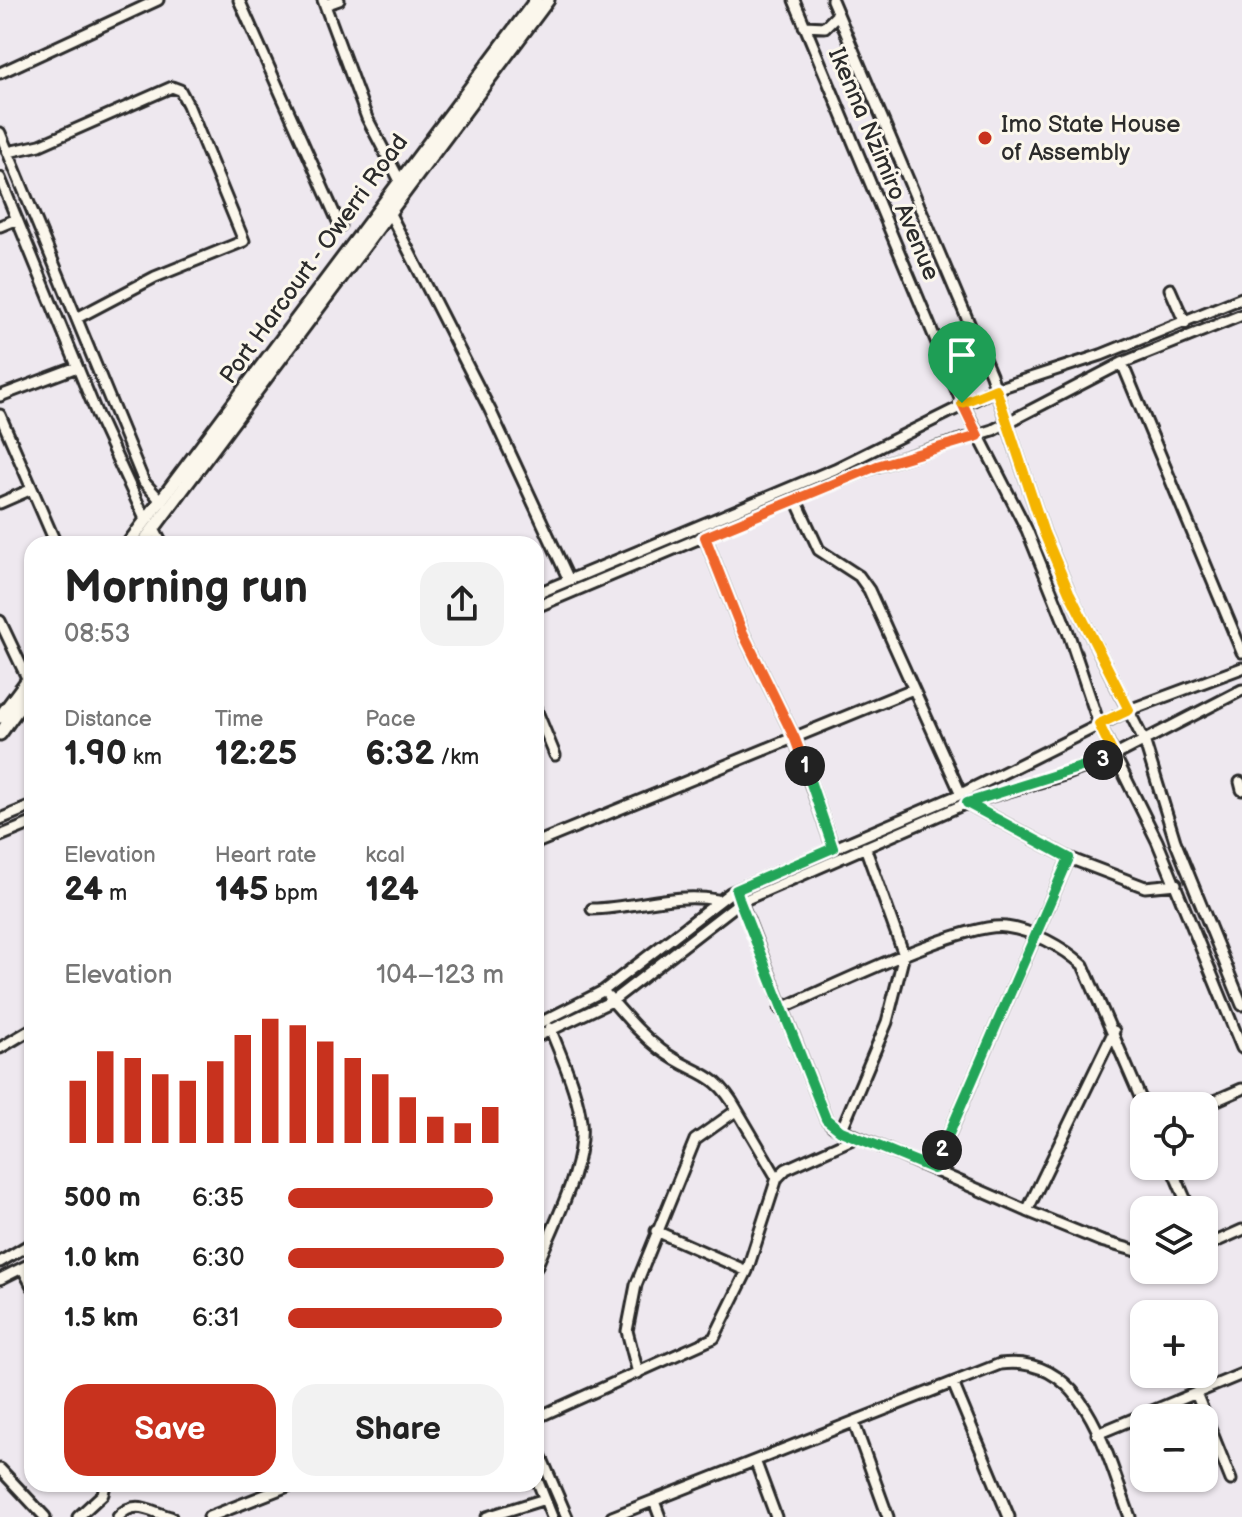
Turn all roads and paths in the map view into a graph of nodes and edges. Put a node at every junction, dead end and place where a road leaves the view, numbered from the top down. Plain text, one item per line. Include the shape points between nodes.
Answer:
1 (158, 0) edge
2 (239, 0) edge
3 (339, 0) edge
4 (536, 0) edge
5 (548, 0) edge
6 (832, 0) edge
7 (796, 2) edge
8 (324, 3) edge
9 (838, 14) junction
10 (804, 26) junction
11 (0, 73) edge
12 (0, 133) edge
13 (8, 152) junction
14 (0, 178) edge
15 (400, 181) junction
16 (389, 212) junction
17 (17, 219) junction
18 (0, 226) edge
19 (340, 226) dead end
20 (1170, 289) dead end
21 (1242, 298) edge
22 (1242, 315) edge
23 (77, 318) junction
24 (1185, 323) junction
25 (1122, 363) junction
26 (77, 367) junction
27 (996, 389) junction
28 (0, 396) edge
29 (962, 403) junction
30 (0, 415) edge
31 (1009, 423) junction
32 (978, 436) junction
33 (32, 489) junction
34 (795, 498) junction
35 (162, 502) junction
36 (0, 503) edge
37 (150, 525) junction
38 (53, 536) edge
39 (137, 536) edge
40 (147, 536) edge
41 (157, 536) edge
42 (705, 537) junction
43 (569, 580) junction
44 (544, 591) edge
45 (544, 604) edge
46 (0, 621) edge
47 (1242, 652) edge
48 (1242, 668) edge
49 (24, 669) edge
50 (913, 689) junction
51 (1242, 690) edge
52 (24, 691) edge
53 (24, 695) edge
54 (1129, 710) junction
55 (0, 717) edge
56 (1099, 724) junction
57 (544, 728) edge
58 (0, 734) edge
59 (795, 739) junction
60 (1145, 743) junction
61 (555, 755) dead end
62 (1114, 756) junction
63 (964, 799) junction
64 (24, 809) edge
65 (0, 819) edge
66 (24, 826) edge
67 (0, 836) edge
68 (544, 840) edge
69 (865, 847) junction
70 (833, 848) junction
71 (1069, 858) junction
72 (1176, 884) junction
73 (736, 890) junction
74 (717, 900) junction
75 (740, 902) junction
76 (592, 909) dead end
77 (1033, 936) junction
78 (904, 955) junction
79 (603, 991) junction
80 (612, 1001) junction
81 (1242, 1005) edge
82 (780, 1009) junction
83 (544, 1026) edge
84 (549, 1026) junction
85 (544, 1030) edge
86 (1114, 1031) junction
87 (24, 1034) edge
88 (0, 1048) edge
89 (1242, 1048) edge
90 (1242, 1089) edge
91 (1138, 1092) edge
92 (1218, 1099) edge
93 (737, 1110) junction
94 (841, 1131) junction
95 (857, 1137) junction
96 (934, 1169) junction
97 (777, 1178) junction
98 (1027, 1211) junction
99 (1242, 1230) edge
100 (656, 1231) junction
101 (1218, 1240) edge
102 (24, 1248) edge
103 (544, 1248) edge
104 (1130, 1249) edge
105 (0, 1262) edge
106 (24, 1267) edge
107 (747, 1271) junction
108 (0, 1279) edge
109 (638, 1373) junction
110 (1242, 1374) edge
111 (953, 1383) junction
112 (1196, 1393) junction
113 (544, 1414) edge
114 (854, 1423) junction
115 (1097, 1434) junction
116 (756, 1463) junction
117 (544, 1464) edge
118 (0, 1469) edge
119 (1231, 1480) dead end
120 (103, 1492) edge
121 (273, 1492) edge
122 (542, 1492) edge
123 (545, 1499) junction
124 (654, 1501) junction
125 (45, 1517) edge
126 (78, 1517) edge
127 (118, 1517) edge
128 (171, 1517) edge
129 (209, 1517) edge
130 (487, 1517) edge
131 (552, 1517) edge
132 (567, 1517) edge
133 (612, 1517) edge
134 (660, 1517) edge
135 (776, 1517) edge
136 (888, 1517) edge
137 (1009, 1517) edge
138 (1130, 1517) edge

1 - 11 street
2 - 19 street
3 - 8 street
4 - 15 main road, Port Harcourt - Owerri Road
5 - 16 main road, Port Harcourt - Owerri Road
6 - 9 street, Ikenna Nzimiro Avenue
7 - 10 street, Ikenna Nzimiro Avenue
8 - 15 street via 367,118
9 - 10 street via 825,27
9 - 27 street, Ikenna Nzimiro Avenue
10 - 29 street, Ikenna Nzimiro Avenue
12 - 13 street
13 - 23 street
13 - 23 street via 40,145 172,87 188,105 244,241 155,277
14 - 17 street
15 - 35 main road, Port Harcourt - Owerri Road
16 - 37 main road, Port Harcourt - Owerri Road
16 - 43 street
17 - 18 street
17 - 26 street
20 - 24 street
21 - 24 street
22 - 25 street
23 - 35 street via 144,482
24 - 27 street
25 - 31 street
25 - 47 street
26 - 28 street
26 - 37 street
27 - 29 street
27 - 31 street, Ikenna Nzimiro Avenue
29 - 32 street, Ikenna Nzimiro Avenue
29 - 43 street via 835,469
30 - 33 street
31 - 32 street
31 - 54 street, Ikenna Nzimiro Avenue via 1057,562
32 - 34 street
32 - 56 street, Ikenna Nzimiro Avenue via 1051,587
33 - 36 street
33 - 38 street
34 - 42 street
34 - 50 street via 819,550 859,576 869,590
35 - 37 main road, Port Harcourt - Owerri Road
37 - 39 main road, Port Harcourt - Owerri Road
37 - 40 main road, Port Harcourt - Owerri Road
37 - 41 street
42 - 45 street
42 - 59 street via 742,631
43 - 44 street
46 - 49 street
48 - 54 street
50 - 59 street
50 - 63 street
51 - 60 street
52 - 55 main road
53 - 58 main road
54 - 56 street
54 - 60 street, Ikenna Nzimiro Avenue
56 - 62 street, Ikenna Nzimiro Avenue
56 - 63 street
57 - 61 street
59 - 68 street
59 - 70 street
60 - 62 street
60 - 81 street, Ikenna Nzimiro Avenue via 1175,841
62 - 63 street via 1064,775
62 - 72 street, Ikenna Nzimiro Avenue
63 - 69 street
63 - 70 street
63 - 71 street
64 - 65 street
66 - 67 street
69 - 75 street
69 - 78 street
70 - 73 street
71 - 72 street via 1145,887
71 - 77 street
72 - 89 street, Ikenna Nzimiro Avenue
73 - 74 street
73 - 75 street
74 - 76 street via 682,897
74 - 79 street
75 - 80 street
75 - 82 street
77 - 78 street via 995,926
77 - 86 street via 1069,952 1083,965
77 - 96 street
78 - 82 street
78 - 94 street via 887,1022
79 - 80 street
79 - 84 street
80 - 84 street
80 - 93 street via 664,1052 715,1078
82 - 94 street via 826,1119
83 - 84 street
84 - 85 street
84 - 103 street via 580,1115 582,1138
86 - 91 street
86 - 98 street
87 - 88 street
90 - 92 street
93 - 97 street
93 - 100 street via 695,1140
94 - 95 street
95 - 96 street
95 - 97 street
96 - 98 street
97 - 107 street
98 - 104 street
99 - 101 street
100 - 107 street
100 - 109 street via 636,1285 627,1331
102 - 105 street
106 - 108 street
107 - 109 street via 714,1338
109 - 113 street
110 - 112 street
111 - 114 street
111 - 115 street via 1000,1364 1034,1365 1071,1387
111 - 137 street
112 - 115 street
112 - 119 street
114 - 116 street
114 - 136 street
115 - 138 street
116 - 124 street
116 - 135 street
117 - 132 street
118 - 125 street
120 - 126 street
121 - 129 street
122 - 123 street
123 - 130 street
123 - 131 street
124 - 133 street
124 - 134 street
127 - 128 street via 136,1506

